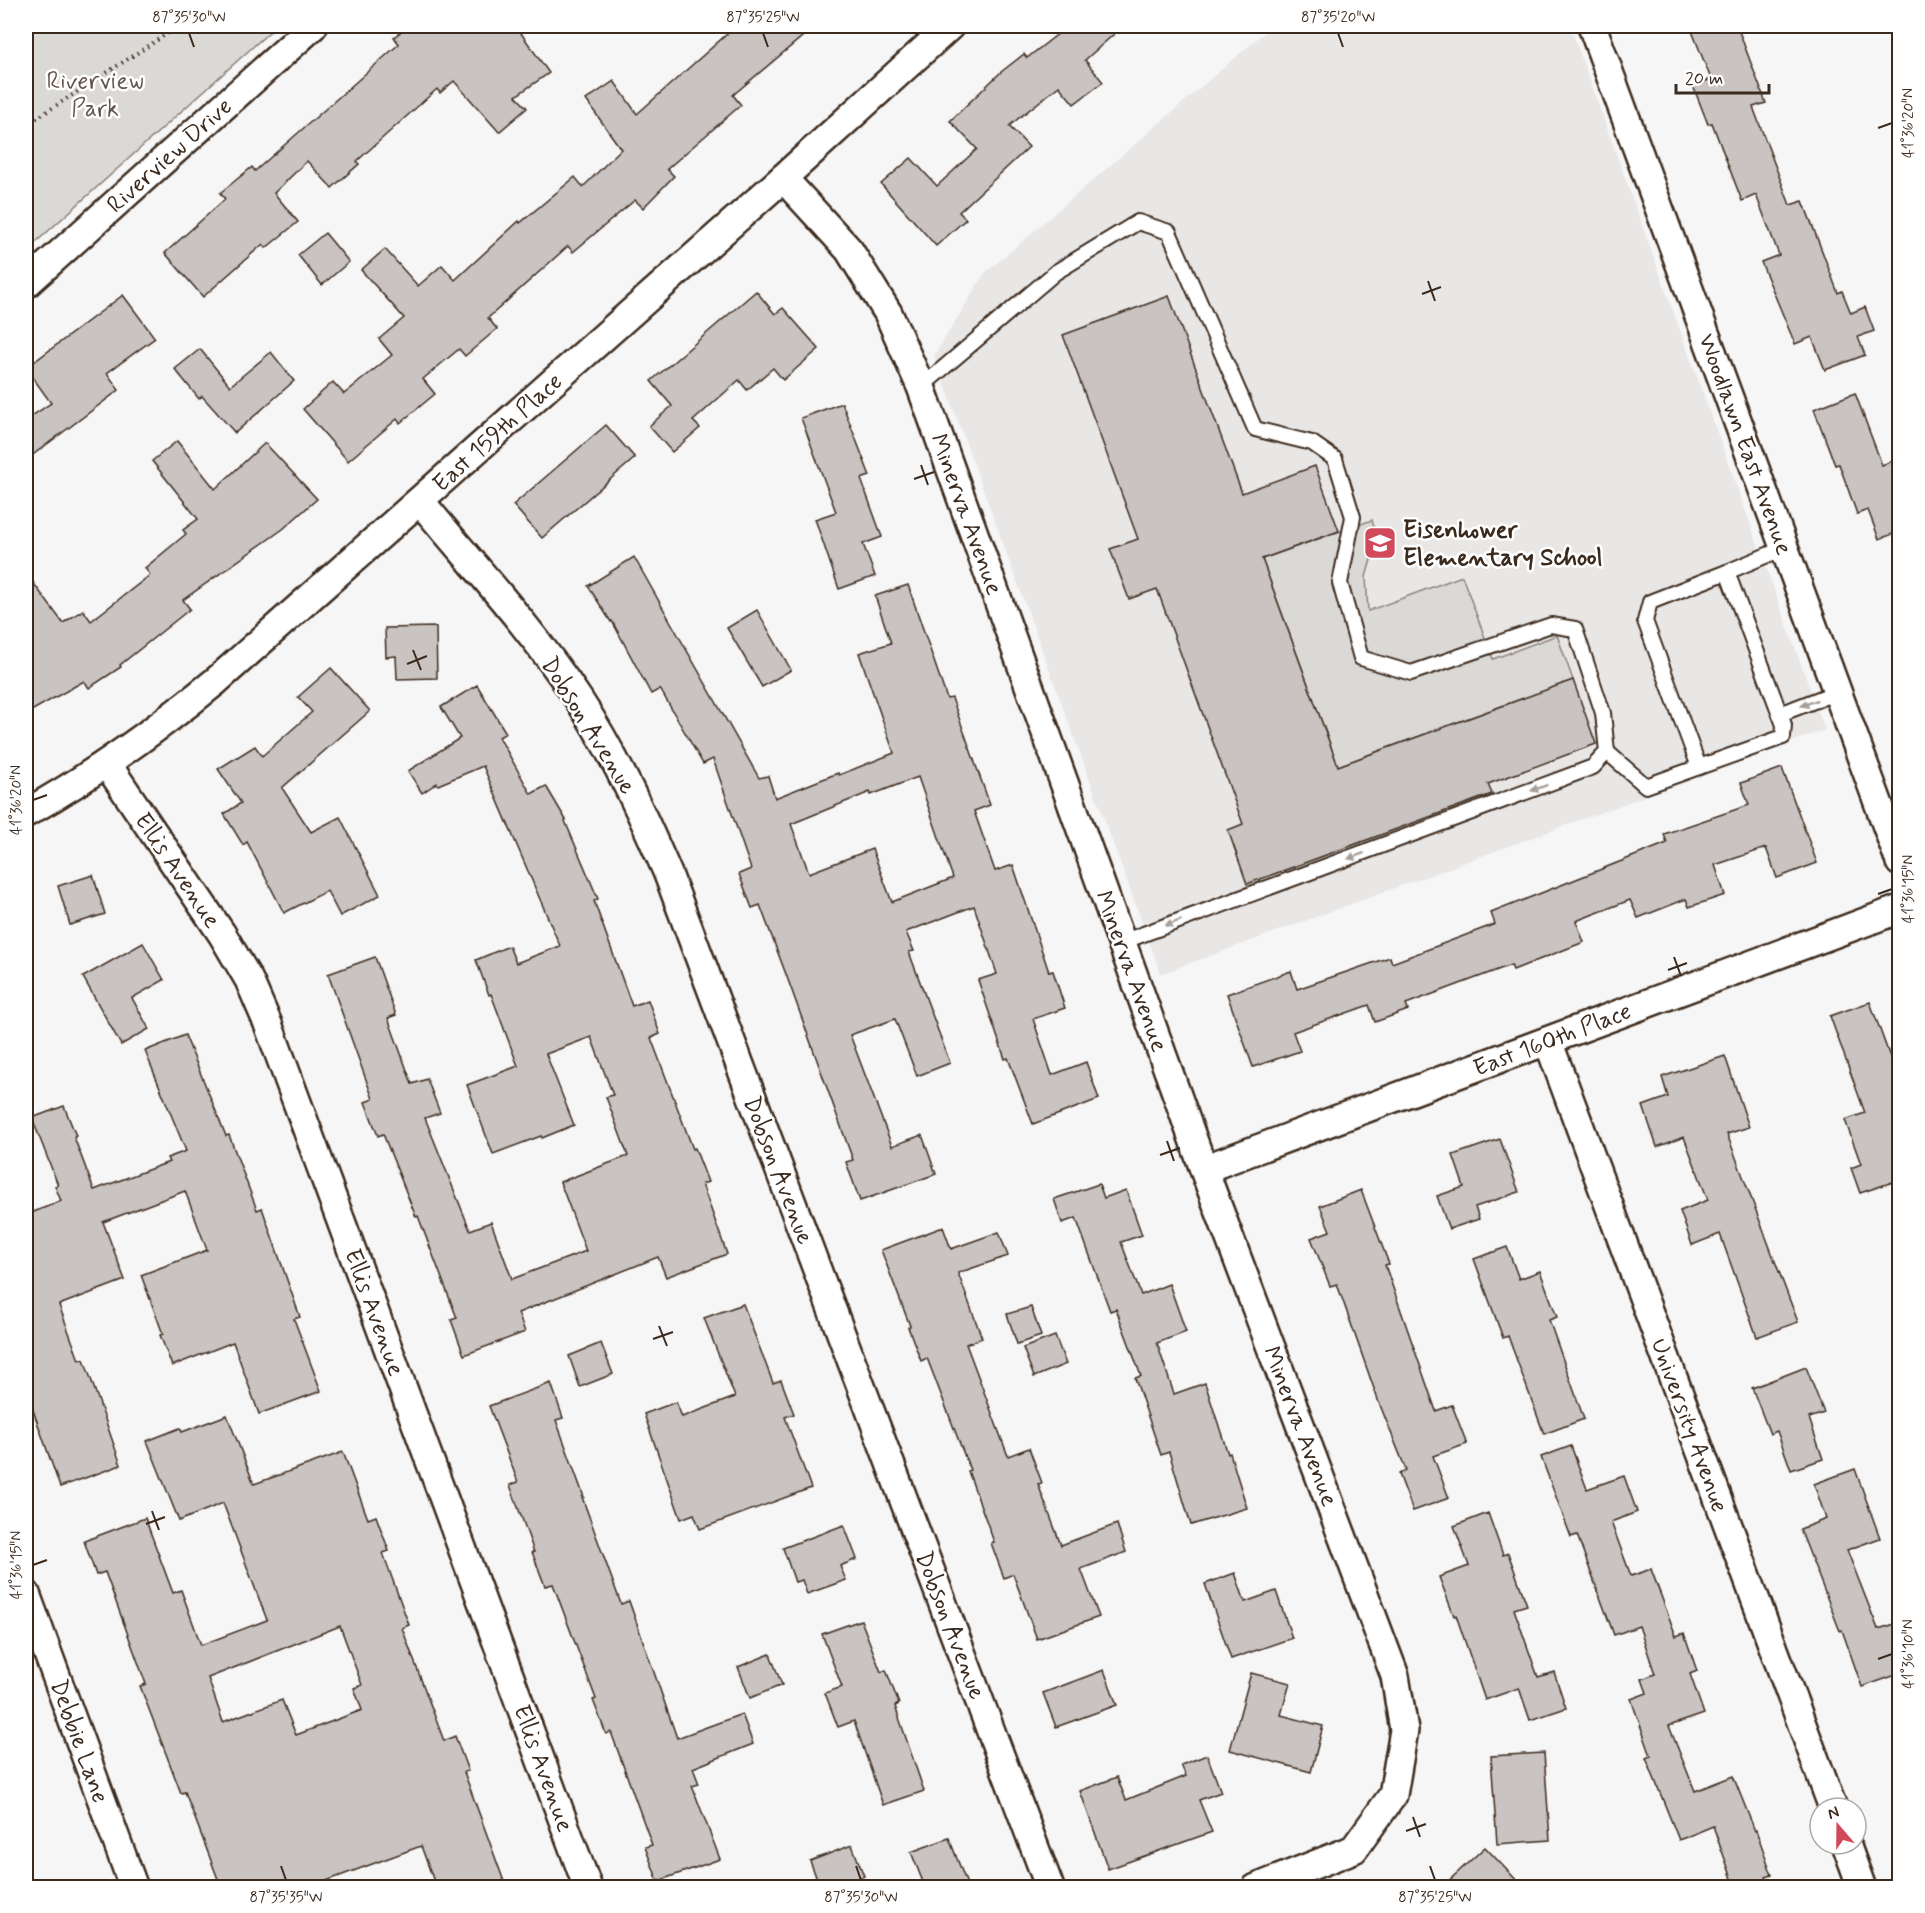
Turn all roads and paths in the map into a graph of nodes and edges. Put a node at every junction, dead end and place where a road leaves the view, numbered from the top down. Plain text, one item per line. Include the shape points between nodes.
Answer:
1 (179, 26) edge
2 (313, 26) edge
3 (950, 26) edge
4 (1592, 26) edge
5 (26, 125) edge
6 (783, 178) junction
7 (26, 284) edge
8 (921, 387) junction
9 (420, 501) junction
10 (1784, 548) junction
11 (1727, 572) junction
12 (1837, 692) junction
13 (1780, 714) junction
14 (1607, 752) junction
15 (106, 764) junction
16 (1700, 767) junction
17 (26, 813) edge
18 (1899, 862) edge
19 (1899, 909) edge
20 (1122, 942) junction
21 (1548, 1041) junction
22 (1204, 1169) junction
23 (26, 1594) edge
24 (1829, 1796) edge
25 (1850, 1856) edge
26 (134, 1887) edge
27 (588, 1887) edge
28 (1050, 1887) edge
29 (1256, 1887) edge
30 (1862, 1887) edge

1 - 5 path
2 - 7 street, Riverview Drive
3 - 6 street, East 159th Place
4 - 10 street, Woodlawn East Avenue
6 - 8 street, Minerva Avenue via 849,250 888,313
6 - 9 street, East 159th Place
8 - 14 lane via 1056,272 1138,222 1168,232 1255,429 1312,443 1335,459 1353,517 1340,583 1361,658 1411,673 1551,624 1575,628 1603,713
8 - 20 street, Minerva Avenue
9 - 15 street, East 159th Place via 216,681
9 - 28 street, Dobson Avenue via 539,645 579,700 639,808 668,874
10 - 11 lane
10 - 12 street, Woodlawn East Avenue
11 - 13 lane
11 - 16 lane via 1650,602 1645,621
12 -> 13 lane
12 - 18 street, Woodlawn East Avenue
13 - 16 lane via 1783,737
14 - 16 lane via 1646,786
14 -> 20 lane via 1593,767
15 - 17 street, East 159th Place
15 - 27 street, Ellis Avenue via 222,934 249,980 268,1024
19 - 21 street, East 160th Place
20 - 22 street, Minerva Avenue
21 - 22 street, East 160th Place
21 - 24 street, University Avenue
22 - 29 street, Minerva Avenue via 1395,1676 1404,1730 1393,1795 1354,1849
23 - 26 street, Debbie Lane
25 - 30 street

